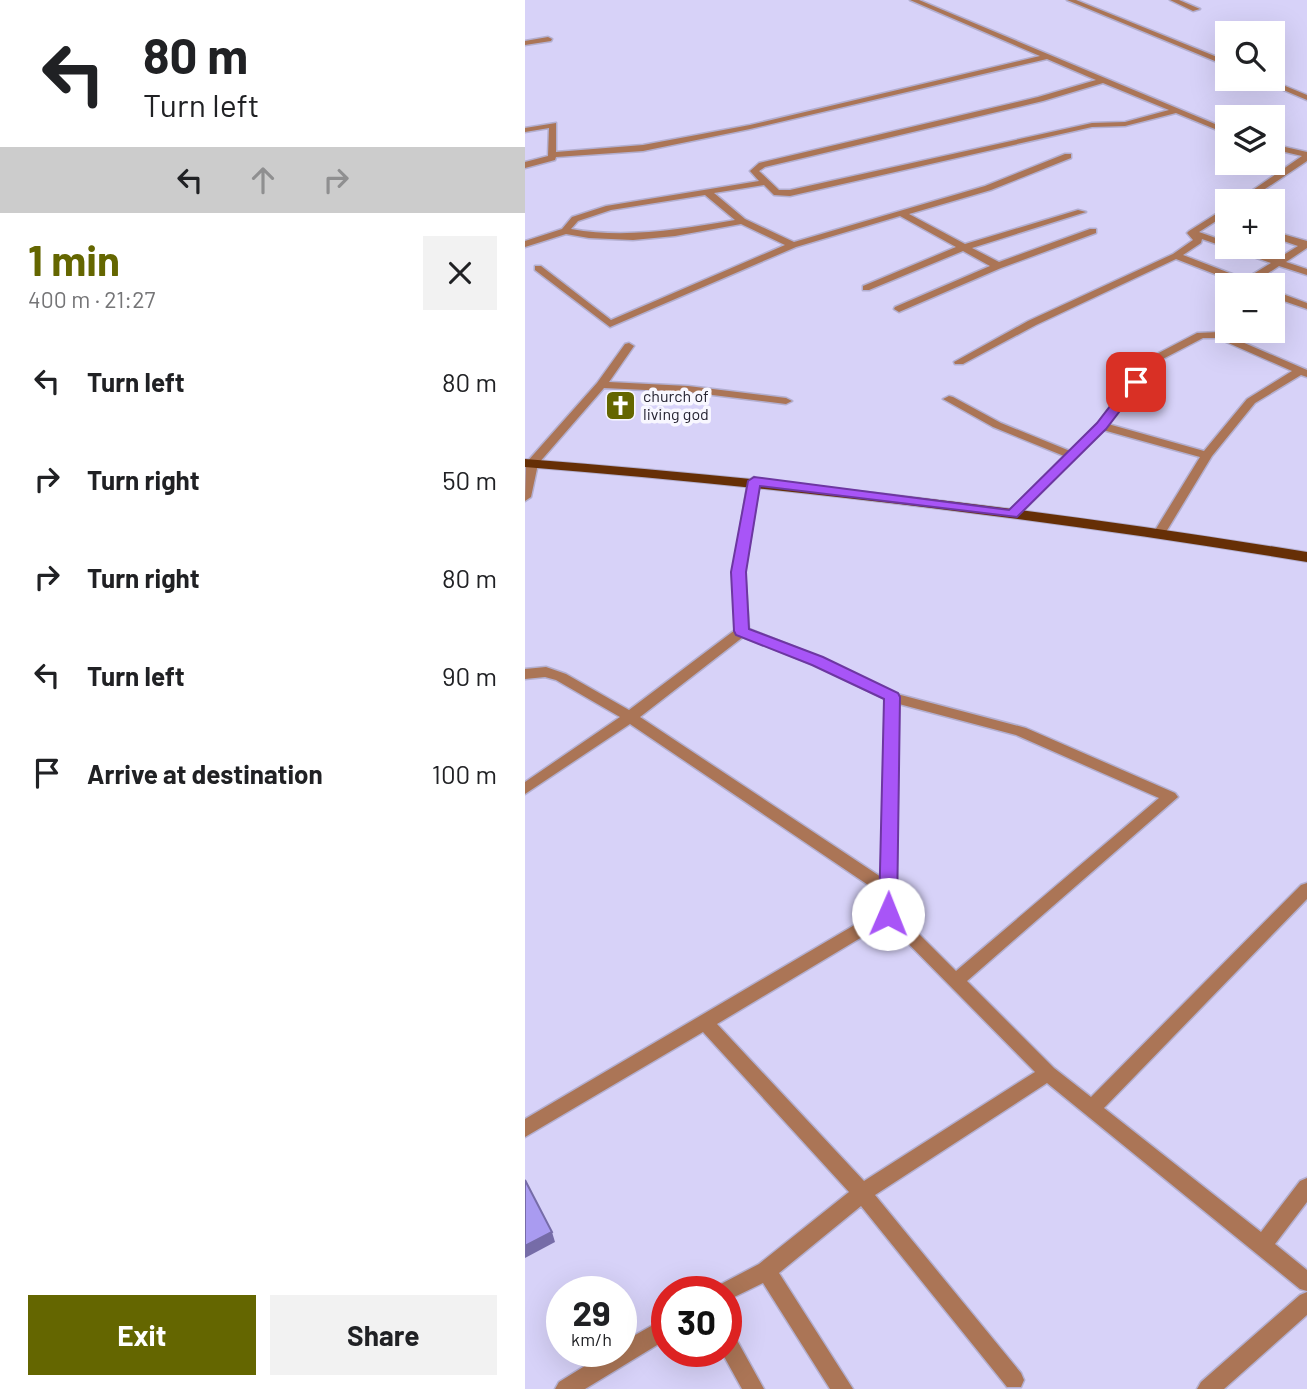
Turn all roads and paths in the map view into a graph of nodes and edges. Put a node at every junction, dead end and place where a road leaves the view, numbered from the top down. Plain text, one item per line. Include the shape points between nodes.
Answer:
1 (913, 0) edge
2 (1070, 0) edge
3 (1173, 0) edge
4 (1196, 9) dead end
5 (548, 39) dead end
6 (525, 43) edge
7 (1047, 57) junction
8 (1215, 59) edge
9 (1104, 80) junction
10 (1285, 89) edge
11 (1307, 98) edge
12 (1175, 111) junction
13 (1215, 127) edge
14 (525, 130) edge
15 (1285, 149) edge
16 (1306, 154) edge
17 (551, 155) junction
18 (1068, 156) dead end
19 (525, 165) edge
20 (767, 182) junction
21 (1258, 189) edge
22 (706, 191) junction
23 (1081, 212) dead end
24 (904, 215) junction
25 (1215, 217) edge
26 (743, 221) junction
27 (1093, 231) dead end
28 (565, 232) junction
29 (1192, 233) junction
30 (1285, 238) edge
31 (1215, 241) edge
32 (525, 244) edge
33 (793, 245) junction
34 (1306, 245) edge
35 (962, 248) junction
36 (1176, 256) junction
37 (1267, 259) edge
38 (1279, 263) junction
39 (997, 266) junction
40 (538, 268) dead end
41 (1307, 272) edge
42 (1220, 273) edge
43 (1264, 273) edge
44 (866, 288) dead end
45 (1285, 298) edge
46 (1307, 306) edge
47 (899, 309) dead end
48 (629, 346) dead end
49 (959, 362) dead end
50 (1303, 373) edge
51 (601, 385) junction
52 (949, 399) dead end
53 (786, 401) dead end
54 (1101, 426) junction
55 (1207, 455) junction
56 (1073, 456) junction
57 (529, 463) edge
58 (754, 481) junction
59 (525, 497) edge
60 (1013, 514) junction
61 (1160, 532) junction
62 (1307, 556) edge
63 (742, 631) junction
64 (525, 674) edge
65 (892, 697) junction
66 (630, 717) junction
67 (525, 789) edge
68 (1307, 889) edge
69 (888, 890) junction
70 (888, 914) junction
71 (956, 981) junction
72 (705, 1023) junction
73 (1048, 1073) junction
74 (1091, 1108) junction
75 (525, 1129) edge
76 (1307, 1187) edge
77 (862, 1193) junction
78 (1262, 1246) junction
79 (766, 1271) junction
80 (1307, 1282) edge
81 (742, 1284) edge
82 (1307, 1302) edge
83 (651, 1337) edge
84 (741, 1367) edge
85 (1014, 1380) dead end
86 (566, 1389) edge
87 (753, 1389) edge
88 (842, 1389) edge
89 (1209, 1389) edge

1 - 7 street
2 - 8 street
3 - 4 street
5 - 6 street
7 - 9 street
7 - 17 street via 750,127 643,148
9 - 12 street
9 - 20 street via 755,169
10 - 11 street
12 - 13 street
12 - 20 street via 1125,124 1092,125 790,193 778,193
14 - 17 street via 553,125
15 - 16 street
16 - 21 street
17 - 19 street
18 - 24 street
20 - 22 street
22 - 26 street
22 - 28 street via 597,212 575,219
23 - 35 street
24 - 33 street
24 - 35 street
25 - 29 street
26 - 28 street via 631,239
26 - 33 street
27 - 39 street
28 - 32 street
29 - 31 street
29 - 36 street via 1198,241
30 - 34 street
33 - 40 street via 610,324
34 - 38 street
35 - 39 street
35 - 44 street
36 - 42 street
36 - 49 street
37 - 38 street
38 - 41 street
38 - 43 street
39 - 47 street
45 - 46 street
48 - 51 street
50 - 54 street via 1219,335 1201,335 1153,360
50 - 55 street via 1251,401
51 - 53 street via 688,389
51 - 57 street
52 - 56 street via 997,425
54 - 55 street
54 - 56 street
55 - 61 street
56 - 60 street
57 - 58 main road
57 - 59 street
58 - 60 main road
58 - 63 street via 739,572
60 - 61 main road
61 - 62 main road
63 - 65 street
63 - 66 street
64 - 66 street via 546,672 561,677
65 - 69 street
65 - 71 street via 1021,732 1170,797
66 - 67 street
66 - 69 street
68 - 74 street
69 - 70 street
70 - 71 street
70 - 72 street
71 - 73 street
72 - 75 street
72 - 77 street
73 - 74 street
73 - 77 street
74 - 78 street
76 - 78 street
77 - 79 street
77 - 85 street
78 - 80 street
79 - 81 street
79 - 88 street
82 - 89 street
83 - 86 street
84 - 87 street

